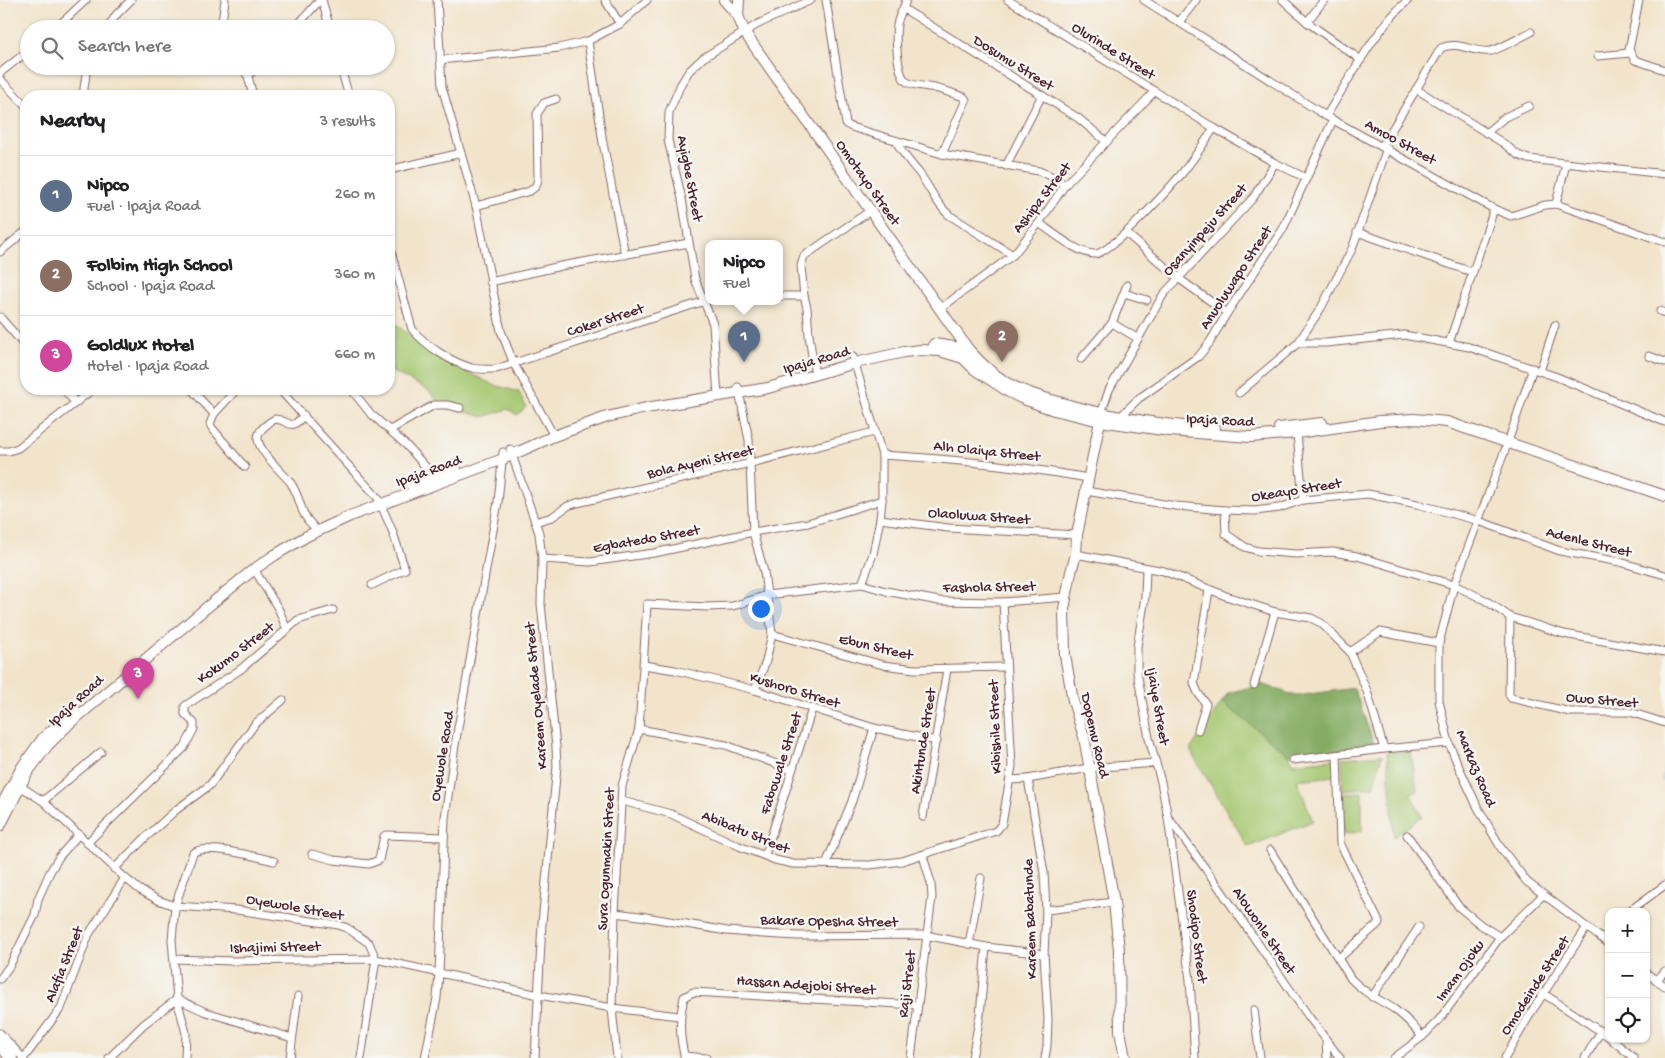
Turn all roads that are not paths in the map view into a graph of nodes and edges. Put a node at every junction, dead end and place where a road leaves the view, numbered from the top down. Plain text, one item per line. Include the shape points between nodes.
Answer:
1 (86, 0) edge
2 (131, 0) edge
3 (225, 0) edge
4 (321, 0) edge
5 (436, 0) edge
6 (605, 0) edge
7 (647, 0) edge
8 (724, 0) edge
9 (739, 0) edge
10 (811, 0) edge
11 (826, 0) edge
12 (906, 0) edge
13 (1008, 0) edge
14 (1144, 0) edge
15 (1196, 0) edge
16 (1283, 0) edge
17 (1324, 0) edge
18 (1408, 0) edge
19 (1639, 0) edge
20 (904, 9) junction
21 (738, 16) junction
22 (65, 20) edge
23 (113, 20) edge
24 (222, 20) edge
25 (302, 20) edge
26 (327, 20) edge
27 (1179, 22) junction
28 (1307, 22) junction
29 (620, 24) junction
30 (1531, 32) dead end
31 (746, 33) junction
32 (588, 41) junction
33 (1630, 53) junction
34 (1598, 56) dead end
35 (20, 57) edge
36 (440, 60) junction
37 (1361, 60) junction
38 (1665, 70) edge
39 (0, 73) edge
40 (86, 75) edge
41 (342, 75) edge
42 (248, 76) edge
43 (0, 79) edge
44 (1416, 89) junction
45 (84, 90) edge
46 (251, 90) edge
47 (346, 90) edge
48 (1154, 92) junction
49 (1042, 95) junction
50 (556, 99) dead end
51 (20, 100) edge
52 (1529, 106) dead end
53 (1326, 116) junction
54 (1333, 120) junction
55 (1214, 128) junction
56 (1486, 133) junction
57 (896, 141) junction
58 (1108, 142) junction
59 (1385, 147) junction
60 (461, 153) junction
61 (942, 154) junction
62 (1275, 163) junction
63 (1566, 164) junction
64 (1006, 166) junction
65 (395, 169) edge
66 (1665, 174) edge
67 (1306, 178) junction
68 (1065, 185) junction
69 (1556, 204) junction
70 (476, 206) junction
71 (1494, 209) junction
72 (870, 211) junction
73 (1039, 223) junction
74 (1357, 232) junction
75 (1126, 233) junction
76 (20, 236) edge
77 (1665, 242) edge
78 (689, 244) junction
79 (0, 252) edge
80 (1013, 254) junction
81 (624, 255) junction
82 (395, 266) edge
83 (1472, 272) junction
84 (1178, 278) junction
85 (490, 282) junction
86 (1127, 285) dead end
87 (1124, 293) junction
88 (705, 296) edge
89 (783, 296) edge
90 (804, 296) junction
91 (1146, 300) dead end
92 (705, 301) edge
93 (708, 305) edge
94 (941, 308) junction
95 (1227, 313) junction
96 (0, 317) edge
97 (1112, 323) junction
98 (1555, 325) dead end
99 (1137, 338) junction
100 (20, 340) edge
101 (1298, 343) junction
102 (1449, 343) junction
103 (966, 353) junction
104 (1649, 356) dead end
105 (1081, 359) dead end
106 (854, 360) junction
107 (1665, 362) edge
108 (514, 364) junction
109 (814, 368) junction
110 (1536, 370) junction
111 (739, 390) junction
112 (718, 393) junction
113 (1238, 394) dead end
114 (69, 395) edge
115 (86, 395) edge
116 (197, 395) edge
117 (231, 395) edge
118 (285, 395) edge
119 (356, 395) edge
120 (76, 403) junction
121 (460, 408) dead end
122 (214, 414) junction
123 (304, 415) junction
124 (1414, 416) junction
125 (1101, 417) junction
126 (1118, 420) junction
127 (1665, 422) edge
128 (390, 430) junction
129 (874, 432) junction
130 (553, 433) junction
131 (1297, 433) junction
132 (1510, 438) junction
133 (0, 451) edge
134 (507, 454) junction
135 (882, 455) junction
136 (751, 463) junction
137 (245, 467) dead end
138 (434, 476) junction
139 (1088, 478) junction
140 (1665, 490) edge
141 (1086, 491) junction
142 (1665, 496) edge
143 (882, 500) junction
144 (1303, 500) junction
145 (379, 501) junction
146 (1225, 510) junction
147 (880, 519) junction
148 (1479, 521) junction
149 (535, 522) junction
150 (313, 526) junction
151 (753, 532) junction
152 (1077, 535) junction
153 (283, 546) junction
154 (1076, 554) junction
155 (542, 559) junction
156 (1146, 568) junction
157 (254, 569) junction
158 (1665, 575) edge
159 (862, 584) junction
160 (372, 585) dead end
161 (1454, 585) junction
162 (1209, 590) junction
163 (767, 595) junction
164 (1066, 596) junction
165 (1002, 602) junction
166 (647, 604) joint
167 (333, 610) dead end
168 (1275, 612) junction
169 (1510, 617) junction
170 (287, 630) junction
171 (772, 634) junction
172 (1439, 643) junction
173 (1350, 652) junction
174 (1665, 652) edge
175 (644, 665) junction
176 (1005, 666) junction
177 (947, 670) junction
178 (1254, 685) dead end
179 (755, 690) junction
180 (283, 700) dead end
181 (812, 708) junction
182 (1665, 723) edge
183 (874, 728) junction
184 (639, 729) junction
185 (1198, 730) dead end
186 (937, 742) junction
187 (1449, 743) junction
188 (1384, 749) junction
189 (101, 752) dead end
190 (1337, 755) junction
191 (1293, 760) dead end
192 (1156, 763) junction
193 (1089, 768) junction
194 (792, 770) junction
195 (1028, 779) junction
196 (1010, 780) junction
197 (20, 786) junction
198 (622, 800) junction
199 (43, 801) junction
200 (0, 808) edge
201 (923, 817) dead end
202 (1168, 818) junction
203 (0, 826) edge
204 (79, 834) junction
205 (1407, 835) dead end
206 (444, 836) junction
207 (87, 843) junction
208 (1270, 850) dead end
209 (312, 854) dead end
210 (765, 855) junction
211 (923, 856) junction
212 (274, 861) dead end
213 (826, 864) junction
214 (114, 869) junction
215 (125, 878) junction
216 (981, 878) dead end
217 (1665, 885) edge
218 (1543, 894) junction
219 (1114, 902) junction
220 (175, 906) junction
221 (1633, 908) edge
222 (1046, 910) junction
223 (615, 914) junction
224 (1419, 927) dead end
225 (1587, 927) junction
226 (926, 935) junction
227 (1500, 937) junction
228 (1605, 941) edge
229 (969, 944) junction
230 (986, 947) junction
231 (1044, 954) junction
232 (1339, 958) junction
233 (174, 959) junction
234 (376, 959) junction
235 (1665, 971) edge
236 (439, 974) junction
237 (1650, 976) edge
238 (0, 980) edge
239 (1656, 980) junction
240 (1665, 986) edge
241 (1544, 994) junction
242 (539, 995) junction
243 (298, 996) dead end
244 (1372, 997) junction
245 (177, 999) junction
246 (917, 1005) junction
247 (612, 1008) junction
248 (1254, 1010) dead end
249 (679, 1016) junction
250 (1601, 1031) junction
251 (0, 1033) edge
252 (1605, 1034) edge
253 (1422, 1037) junction
254 (292, 1038) junction
255 (1326, 1041) junction
256 (0, 1043) edge
257 (1616, 1043) edge
258 (684, 1057) edge
259 (11, 1058) edge
260 (24, 1058) edge
261 (109, 1058) edge
262 (186, 1058) edge
263 (290, 1058) edge
264 (361, 1058) edge
265 (425, 1058) edge
266 (536, 1058) edge
267 (617, 1058) edge
268 (706, 1058) edge
269 (911, 1058) edge
270 (972, 1058) edge
271 (1045, 1058) edge
272 (1125, 1058) edge
273 (1195, 1058) edge
274 (1260, 1058) edge
275 (1327, 1058) edge
276 (1340, 1058) edge
277 (1394, 1058) edge
278 (1505, 1058) edge
279 (1585, 1058) edge
280 (1634, 1058) edge

1 - 22 street
2 - 23 street
3 - 24 street
4 - 25 street
4 - 26 street
5 - 36 street
6 - 29 street
7 - 29 street
8 - 21 main road
9 - 21 main road
10 - 31 street, Ayigbe Street via 758,24
11 - 57 street via 846,124
12 - 20 street
13 - 48 street, Olurinde Street
14 - 27 street, Amoo Street
15 - 27 street
16 - 28 street
17 - 28 street
18 - 37 street via 1392,16
19 - 33 street via 1629,42
20 - 49 street, Dosumu Street
20 - 61 street via 896,35 900,73 904,79 966,100
21 - 31 main road, Omotayo Street
27 - 53 street, Amoo Street
28 - 37 street
29 - 32 street
30 - 44 street via 1491,51 1457,45 1441,48
31 - 72 main road, Omotayo Street
31 - 78 street, Ayigbe Street via 703,58 689,71 669,112 668,140
32 - 36 street via 559,48
32 - 81 street
33 - 34 street
33 - 38 street via 1634,60
35 - 39 street
36 - 60 street via 442,87
37 - 53 street
40 - 45 street
41 - 47 street
42 - 46 street
43 - 51 street
44 - 56 street
44 - 59 street
48 - 55 street, Olurinde Street
48 - 58 street, Ashipa Street
49 - 58 street, Dosumu Street
49 - 64 street
50 - 70 street via 544,103 537,114 536,186 530,191
52 - 56 street via 1505,117
53 - 54 street, Amoo Street
54 - 59 street, Amoo Street
54 - 67 street, Anuoluwapo Street
55 - 62 street, Olurinde Street
55 - 75 street via 1179,177
56 - 63 street via 1528,159
57 - 61 street
57 - 80 street via 949,215
58 - 68 street, Ashipa Street
59 - 71 street, Amoo Street
59 - 74 street via 1372,195
60 - 65 street
60 - 70 street
61 - 64 street
62 - 67 street, Olurinde Street
62 - 84 street, Osanyinpeju Street via 1252,198
63 - 66 street
63 - 69 street
64 - 68 street via 1039,171
67 - 95 street, Anuoluwapo Street via 1283,229
68 - 73 street, Ashipa Street
69 - 71 street, Amoo Street via 1511,216
69 - 77 street
70 - 85 street
71 - 83 street
72 - 90 street via 804,256 801,266
72 - 94 main road, Omotayo Street
73 - 75 street via 1087,254 1099,254
73 - 80 street, Ashipa Street
74 - 83 street
74 - 101 street via 1352,249 1321,308
75 - 84 street
76 - 79 street
78 - 81 street
78 - 88 street, Ayigbe Street via 695,279
80 - 94 street, Ashipa Street
81 - 85 street
82 - 108 street, Coker Street via 412,329 420,339 472,368 496,369
83 - 102 street
84 - 95 street
84 - 99 street, Osanyinpeju Street via 1163,294
85 - 108 street via 500,331
86 - 87 street
87 - 91 street
87 - 97 street
89 - 90 street
90 - 109 street
92 - 108 street, Coker Street
93 - 112 street, Ayigbe Street via 713,324
94 - 103 main road, Omotayo Street
95 - 126 street, Anuoluwapo Street via 1199,356 1138,399
96 - 100 street
97 - 99 street
97 - 105 street
98 - 110 street, Markaz Road
99 - 125 street, Osanyinpeju Street via 1109,390
101 - 102 street via 1404,335
101 - 113 street
102 - 110 street via 1469,346
103 - 106 main road, Ipaja Road via 921,344
103 - 125 main road, Ipaja Road via 1013,386
104 - 107 street
106 - 109 main road, Ipaja Road
106 - 111 main road, Ipaja Road via 779,385
106 - 129 street
108 - 130 street
109 - 111 main road, Ipaja Road
110 - 127 street
110 - 132 street, Markaz Road
111 - 112 main road, Ipaja Road
111 - 136 street
112 - 130 main road, Ipaja Road via 619,408
114 - 120 street
115 - 120 street
116 - 122 street
117 - 122 street
118 - 123 street
119 - 128 street
120 - 133 street via 18,448
121 - 128 street via 434,405
122 - 137 street via 210,424 212,428
123 - 145 street
123 - 150 street via 293,425 274,419 259,432 258,437 265,453 293,486 302,513
124 - 126 main road, Ipaja Road via 1379,415 1250,431
124 - 131 main road, Ipaja Road
124 - 132 main road, Ipaja Road via 1449,417
125 - 126 main road, Ipaja Road
125 - 139 main road, Dopemu Road
126 - 131 main road, Ipaja Road via 1200,435 1250,437
128 - 138 street
129 - 135 street
129 - 136 street, Bola Ayeni Street
130 - 134 main road, Ipaja Road
131 - 144 street
132 - 140 main road, Ipaja Road
132 - 142 main road, Ipaja Road
132 - 148 street, Markaz Road
134 - 138 main road, Ipaja Road
134 - 145 main road, Ipaja Road
134 - 149 street, Kareem Oyelade Street
134 - 206 street, Oyewole Road via 455,745
135 - 139 street, Alh Olaiya Street via 1029,468
135 - 143 street
136 - 149 street, Bola Ayeni Street via 577,503 552,518
136 - 151 street
138 - 145 main road, Ipaja Road
139 - 141 main road, Dopemu Road
141 - 146 street, Okeayo Street via 1176,506
141 - 152 main road, Dopemu Road
143 - 147 street
143 - 151 street, Egbatedo Street via 808,523
144 - 146 street, Okeayo Street via 1279,508
144 - 148 street, Okeayo Street via 1368,494
145 - 150 main road, Ipaja Road
145 - 153 main road, Ipaja Road
145 - 160 street via 405,569
146 - 161 street via 1226,534 1245,547 1274,553 1333,552 1357,556
147 - 152 street, Olaoluwa Street via 948,528
147 - 159 street via 873,554
148 - 158 street, Adenle Street via 1560,552 1620,562
148 - 161 street, Markaz Road
149 - 155 street, Kareem Oyelade Street via 542,544
150 - 153 main road, Ipaja Road
151 - 155 street, Egbatedo Street via 654,553 590,562
151 - 163 street
152 - 154 main road, Dopemu Road
153 - 157 main road, Ipaja Road
153 - 200 main road, Ipaja Road via 250,565 53,728 22,767
154 - 156 street
154 - 164 main road, Dopemu Road
155 - 242 street, Kareem Oyelade Street via 541,604 557,766 542,923
156 - 162 street via 1164,571
156 - 192 street, Ijaiye Street via 1136,672
157 - 170 street
157 - 197 main road, Ipaja Road via 68,724 35,762
159 - 163 street, Fashola Street
159 - 165 street, Fashola Street via 939,601
161 - 169 street
161 - 172 street, Markaz Road
162 - 168 street
162 - 185 street via 1194,683 1206,704
163 - 166 street, Fashola Street via 733,606
163 - 171 street
164 - 165 street, Fashola Street
164 - 193 main road, Dopemu Road via 1065,655
165 - 176 street, Kibishile Street
166 - 175 street, Sura Ogunmakin Street
167 - 170 street, Kokumo Street via 298,620
168 - 173 street via 1311,618 1321,623
168 - 178 street
169 - 174 street via 1564,634
169 - 182 street, Owo Street via 1511,698 1570,712 1630,712
170 - 207 street, Kokumo Street via 240,669 186,706 185,714 194,723 194,729 184,748
171 - 177 street, Ebun Street via 883,664
171 - 179 street
172 - 173 street via 1380,632
172 - 187 street, Markaz Road via 1439,701
173 - 188 street via 1367,691
175 - 179 street, Kushoro Street
175 - 184 street, Sura Ogunmakin Street
176 - 177 street, Ebun Street
176 - 196 street, Kibishile Street via 1012,766
177 - 186 street, Akintunde Street
179 - 181 street, Kushoro Street
180 - 214 street via 255,724 210,785 176,810
181 - 183 street, Kushoro Street
181 - 194 street, Fabowale Street
183 - 186 street, Kushoro Street
183 - 213 street via 852,801
184 - 194 street via 726,745
184 - 198 street, Sura Ogunmakin Street via 622,786
186 - 201 street, Akintunde Street
187 - 188 street
187 - 218 street, Markaz Road via 1500,848 1528,882
188 - 190 street
189 - 199 street
190 - 191 street
190 - 232 street via 1340,843 1379,922
192 - 193 street
192 - 202 street, Ijaiye Street
193 - 195 street
193 - 219 main road, Dopemu Road
194 - 210 street, Fabowale Street
195 - 196 street
195 - 222 street, Kareem Babatunde via 1044,873
196 - 211 street, Kibishile Street via 1000,828
197 - 199 street, Oyewole Street
197 - 203 main road, Ipaja Road
198 - 210 street, Abibatu Street via 671,814
198 - 223 street, Sura Ogunmakin Street
199 - 204 street, Oyewole Street
202 - 255 street, Alowonle Street
202 - 273 street, Shodipo Street via 1190,980
204 - 207 street, Oyewole Street
204 - 238 street via 50,872 40,892 35,915
205 - 227 street via 1459,907
206 - 209 street via 386,835 379,860 369,864
206 - 236 street, Oyewole Road
207 - 214 street, Oyewole Street
208 - 232 street
210 - 213 street, Abibatu Street via 793,864
211 - 213 street, Abibatu Street via 884,864
211 - 226 street, Raji Street via 932,897
212 - 220 street via 241,853 196,850
214 - 215 street, Oyewole Street
215 - 220 street, Oyewole Street via 149,896
215 - 260 street, Alafia Street via 89,934 61,1008
216 - 229 street
217 - 221 street
218 - 225 street, Markaz Road
218 - 227 street, Imam Ojoku
219 - 222 street
219 - 272 main road, Dopemu Road via 1120,1031
220 - 233 street
220 - 234 street, Oyewole Street via 251,912 339,925 369,943
222 - 231 street, Kareem Babatunde
223 - 226 street, Bakare Opesha Street via 763,934
223 - 247 street, Sura Ogunmakin Street
224 - 244 street
225 - 228 street, Markaz Road
225 - 241 street, Omodeinde Street
226 - 229 street, Bakare Opesha Street
226 - 246 street, Raji Street
227 - 253 street, Imam Ojoku via 1439,1020
229 - 230 street, Bakare Opesha Street
230 - 231 street, Bakare Opesha Street
230 - 270 street
231 - 271 street, Kareem Babatunde via 1048,1019
232 - 244 street via 1352,979
233 - 234 street, Ishajimi Street
233 - 245 street
234 - 236 street
234 - 264 street
235 - 239 street
236 - 242 street
236 - 265 street, Oyewole Road
237 - 239 street
239 - 240 street
241 - 250 street
241 - 278 street, Omodeinde Street
242 - 247 street
242 - 266 street, Kareem Oyelade Street
243 - 254 street
244 - 253 street via 1408,1020
245 - 254 street via 206,1012
245 - 261 street via 144,1024
245 - 262 street via 186,1033
246 - 249 street, Hassan Adejobi Street via 693,992 684,997
246 - 269 street, Raji Street
247 - 249 street
247 - 267 street, Sura Ogunmakin Street
248 - 274 street
249 - 258 street
250 - 252 street
250 - 279 street
251 - 260 street
253 - 277 street, Imam Ojoku
254 - 263 street
255 - 275 street
255 - 276 street, Alowonle Street
256 - 259 highway
257 - 280 street
258 - 268 street

